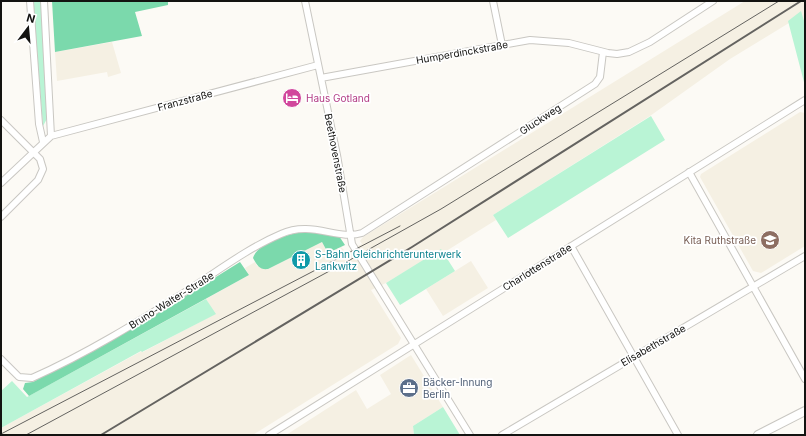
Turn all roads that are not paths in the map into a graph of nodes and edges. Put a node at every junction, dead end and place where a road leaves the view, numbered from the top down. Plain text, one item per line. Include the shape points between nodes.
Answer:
1 (30, 1) edge
2 (44, 1) edge
3 (305, 1) edge
4 (493, 1) edge
5 (714, 1) edge
6 (502, 45) junction
7 (603, 52) junction
8 (318, 65) junction
9 (321, 78) junction
10 (805, 100) edge
11 (1, 120) edge
12 (51, 136) junction
13 (43, 142) junction
14 (33, 152) junction
15 (689, 172) junction
16 (1, 183) edge
17 (1, 217) edge
18 (350, 235) junction
19 (571, 246) junction
20 (805, 256) edge
21 (753, 287) junction
22 (414, 344) junction
23 (634, 357) junction
24 (1, 359) edge
25 (805, 379) edge
26 (805, 411) edge
27 (269, 435) edge
28 (470, 435) edge
29 (502, 435) edge
30 (678, 435) edge
31 (758, 435) edge

1 - 13 street via 39,124
2 - 12 street
3 - 8 street, Beethovenstraße
4 - 6 street
5 - 7 street via 639,48 617,54
6 - 7 street, Humperdinckstraße via 530,40 550,40
6 - 9 street, Humperdinckstraße
7 - 18 street, Gluckweg via 600,77 595,84 362,233
8 - 9 street, Beethovenstraße
8 - 12 street, Franzstraße
9 - 18 street, Beethovenstraße
10 - 15 street, Charlottenstraße
11 - 14 street
12 - 13 street
13 - 14 street
14 - 16 street
14 - 17 street via 42,164 42,175
15 - 19 street, Charlottenstraße
15 - 21 street
18 - 22 street, Beethovenstraße via 352,244
18 - 24 street, Bruno-Walter-Straße via 312,229 282,233 125,329 32,378 18,377
19 - 22 street, Charlottenstraße
19 - 23 street
20 - 21 street, Elisabethstraße
21 - 23 street, Elisabethstraße
21 - 25 street
22 - 27 street, Charlottenstraße
22 - 28 street, Beethovenstraße
23 - 29 street, Elisabethstraße
23 - 30 street
26 - 31 main road

